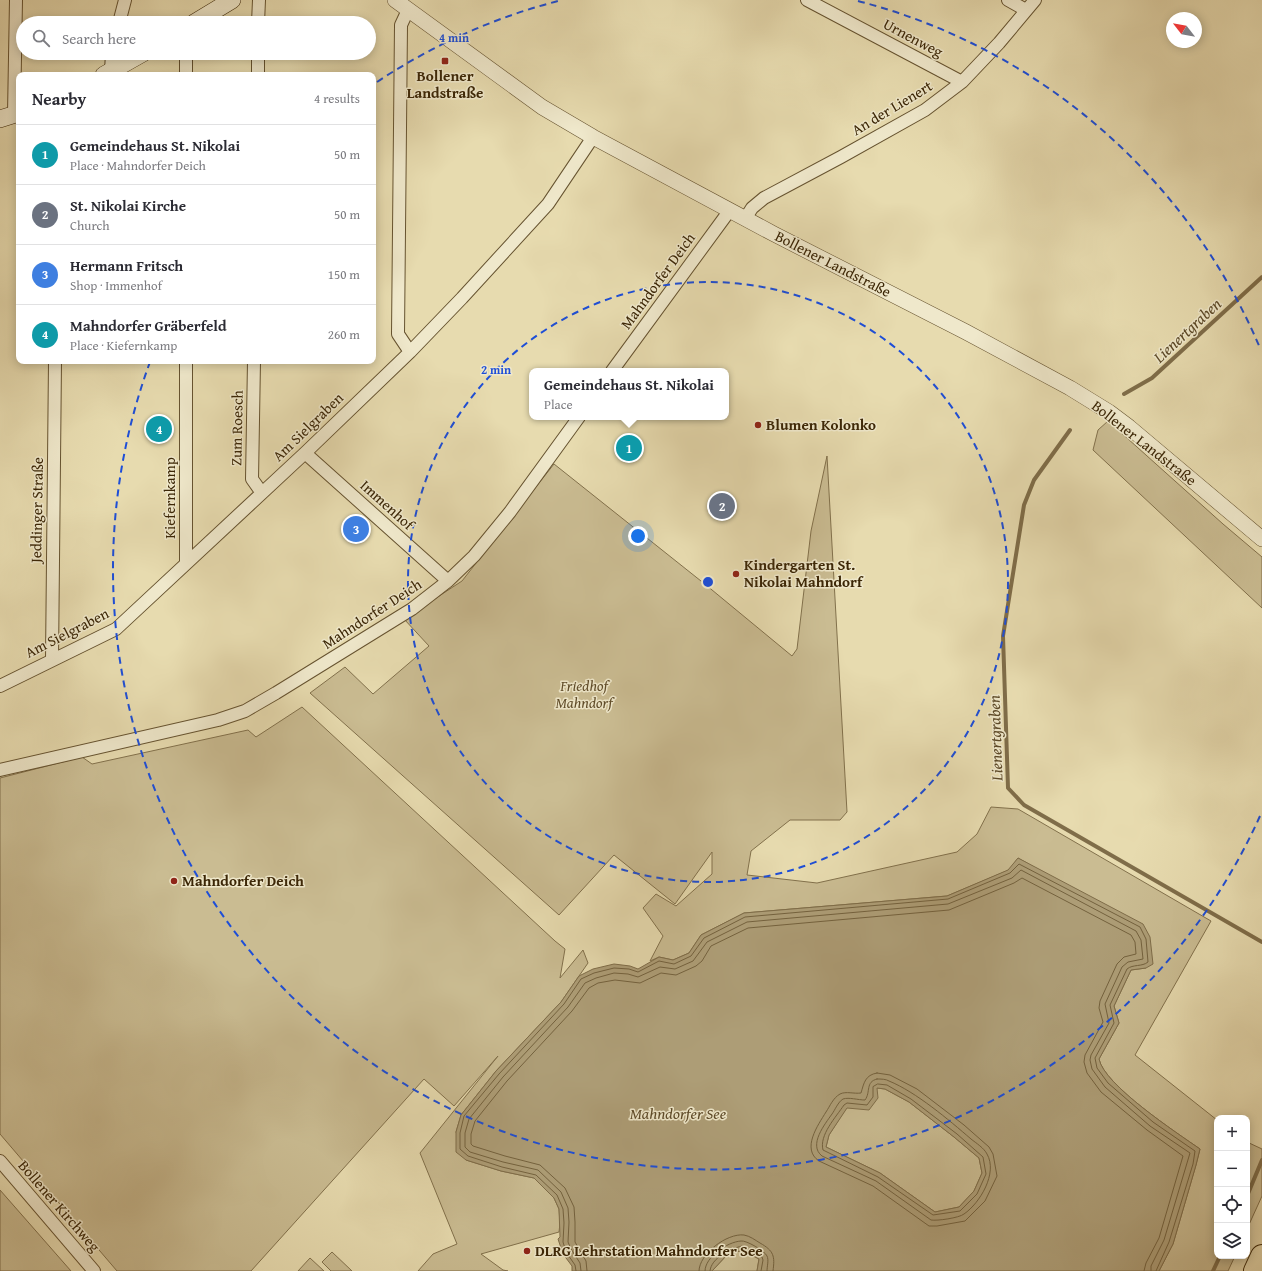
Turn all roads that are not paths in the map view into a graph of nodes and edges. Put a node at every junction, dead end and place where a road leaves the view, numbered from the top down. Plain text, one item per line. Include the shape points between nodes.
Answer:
1 (16, 0) edge
2 (125, 0) edge
3 (232, 0) edge
4 (258, 0) edge
5 (395, 0) edge
6 (807, 0) edge
7 (1008, 0) edge
8 (1035, 0) edge
9 (408, 10) junction
10 (1026, 10) junction
11 (121, 16) edge
12 (206, 16) edge
13 (258, 16) edge
14 (111, 60) edge
15 (131, 60) edge
16 (186, 60) edge
17 (258, 60) edge
18 (108, 72) edge
19 (110, 72) edge
20 (186, 72) edge
21 (258, 72) edge
22 (962, 82) junction
23 (11, 116) edge
24 (593, 137) junction
25 (730, 210) junction
26 (745, 219) junction
27 (410, 352) junction
28 (55, 364) edge
29 (186, 364) edge
30 (254, 364) edge
31 (614, 368) edge
32 (576, 420) edge
33 (305, 453) junction
34 (262, 493) junction
35 (1262, 539) edge
36 (186, 563) junction
37 (448, 581) junction
38 (52, 660) junction
39 (0, 686) edge
40 (0, 770) edge
41 (0, 1161) edge
42 (1262, 1256) edge
43 (94, 1271) edge
44 (1255, 1271) edge

1 - 23 street
2 - 11 street
3 - 12 main road
4 - 13 street
5 - 9 street, Bollener Landstraße
6 - 22 street, Urnenweg
7 - 10 street
8 - 10 street, An der Lienert
9 - 24 street, Bollener Landstraße via 542,107
9 - 27 street via 401,25 398,334
10 - 22 street, An der Lienert
14 - 18 street
15 - 19 main road
16 - 20 street
17 - 21 street
22 - 26 street, An der Lienert via 925,110 764,198 752,208
24 - 25 street, Bollener Landstraße
24 - 27 street, Am Sielgraben via 548,204
25 - 26 street, Bollener Landstraße
25 - 31 street, Mahndorfer Deich
26 - 35 street, Bollener Landstraße via 966,332 1109,412
27 - 33 street, Am Sielgraben
28 - 38 street, Jeddinger Straße
29 - 36 street, Kiefernkamp
30 - 34 street, Zum Roesch via 252,479
32 - 37 street, Mahndorfer Deich via 510,512 474,556
33 - 34 street, Am Sielgraben
33 - 37 street, Immenhof
34 - 36 street, Am Sielgraben
36 - 38 street, Am Sielgraben via 116,628
37 - 40 street, Mahndorfer Deich via 412,609 245,711 218,720
38 - 39 street, Am Sielgraben
41 - 43 street, Bollener Kirchweg
42 - 44 highway

